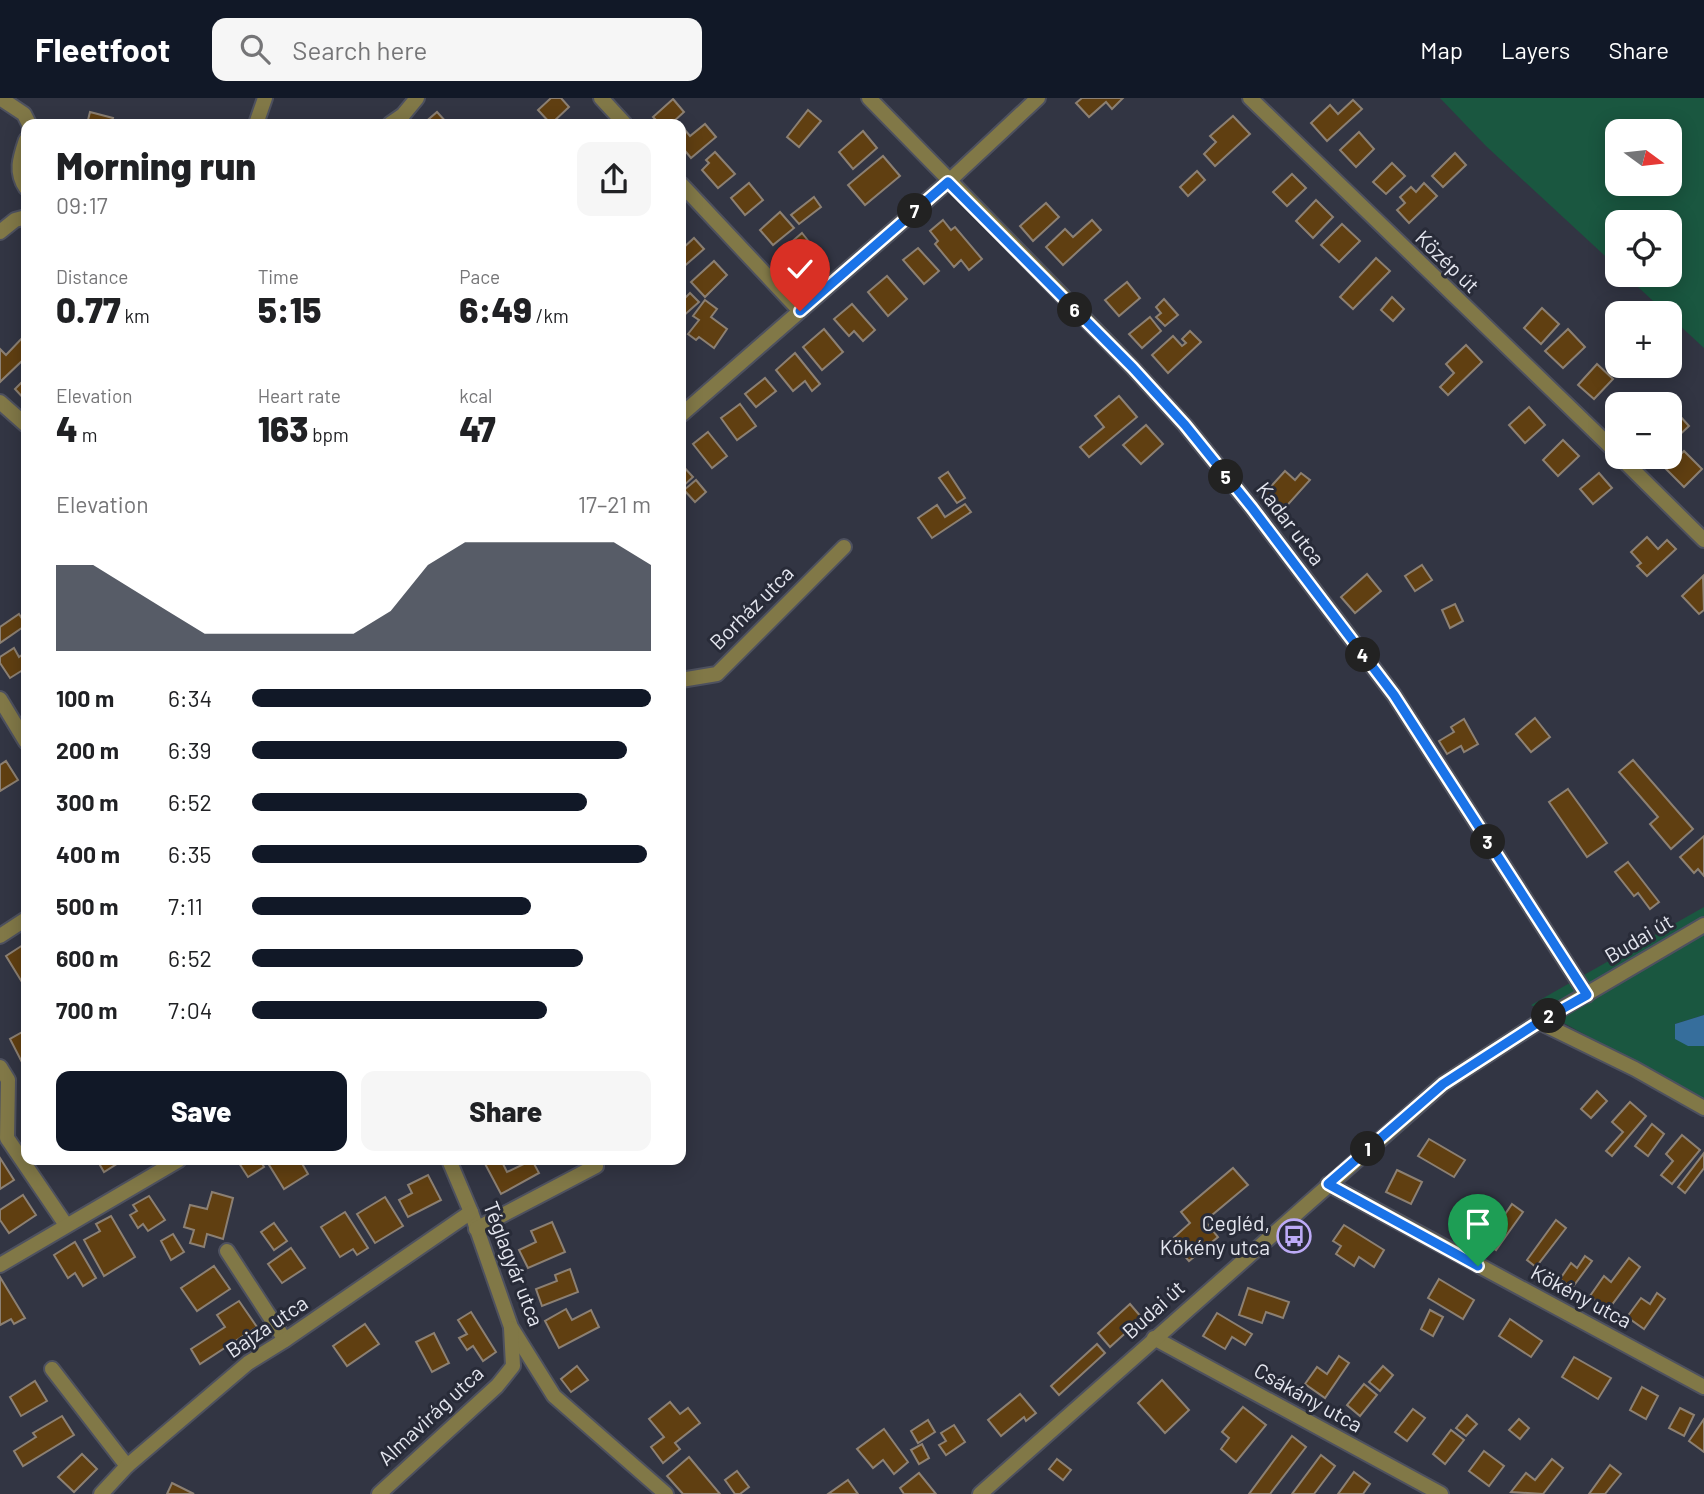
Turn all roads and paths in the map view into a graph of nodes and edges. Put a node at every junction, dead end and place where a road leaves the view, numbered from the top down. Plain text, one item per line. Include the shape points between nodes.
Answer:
1 (0, 98) edge
2 (265, 98) edge
3 (417, 98) edge
4 (601, 98) edge
5 (869, 98) edge
6 (1038, 98) edge
7 (1250, 98) edge
8 (26, 119) edge
9 (258, 119) edge
10 (397, 119) edge
11 (620, 119) edge
12 (21, 161) edge
13 (21, 181) edge
14 (948, 182) junction
15 (686, 189) edge
16 (21, 218) edge
17 (0, 232) edge
18 (800, 311) junction
19 (0, 402) edge
20 (686, 411) edge
21 (21, 421) edge
22 (1605, 441) edge
23 (1633, 469) edge
24 (1704, 540) edge
25 (844, 547) dead end
26 (686, 679) edge
27 (0, 699) edge
28 (21, 734) edge
29 (21, 922) edge
30 (1704, 925) edge
31 (0, 936) edge
32 (1587, 995) junction
33 (1539, 1022) junction
34 (0, 1067) edge
35 (1704, 1108) edge
36 (21, 1159) edge
37 (25, 1165) edge
38 (170, 1165) edge
39 (451, 1165) edge
40 (596, 1165) edge
41 (1328, 1184) junction
42 (471, 1212) junction
43 (65, 1225) junction
44 (476, 1229) junction
45 (227, 1251) dead end
46 (0, 1265) edge
47 (511, 1327) junction
48 (1154, 1338) junction
49 (285, 1340) junction
50 (52, 1368) dead end
51 (1704, 1387) edge
52 (127, 1466) junction
53 (989, 1492) edge
54 (101, 1494) edge
55 (379, 1494) edge
56 (666, 1494) edge
57 (1441, 1494) edge

1 - 8 street
2 - 9 street
3 - 10 street
4 - 11 street
5 - 14 street, Kadar utca
6 - 14 street
7 - 22 street, Közép út
12 - 13 street
14 - 18 street
14 - 32 street, Kadar utca via 1133,368 1252,508 1394,695
15 - 18 street
16 - 17 street
18 - 20 street
19 - 21 street
23 - 24 street, Közép út
25 - 26 street, Borház utca via 717,674
27 - 28 street
29 - 31 street
30 - 32 street, Budai út
32 - 33 street, Budai út
33 - 35 street
33 - 41 street, Budai út via 1443,1084
34 - 36 street via 8,1080 7,1138
37 - 43 street
38 - 43 street
39 - 42 street, Téglagyár utca
40 - 44 street
41 - 48 street, Budai út
41 - 51 street, Kökény utca
42 - 44 street, Téglagyár utca
42 - 49 street, Bajza utca
43 - 46 street
44 - 47 street, Téglagyár utca
45 - 49 street
47 - 55 street, Almavirág utca via 513,1366
47 - 56 street, Téglagyár utca via 554,1396
48 - 53 street, Budai út
48 - 57 street, Csákány utca
49 - 52 street, Bajza utca via 248,1363
50 - 52 street
52 - 54 street, Bajza utca

